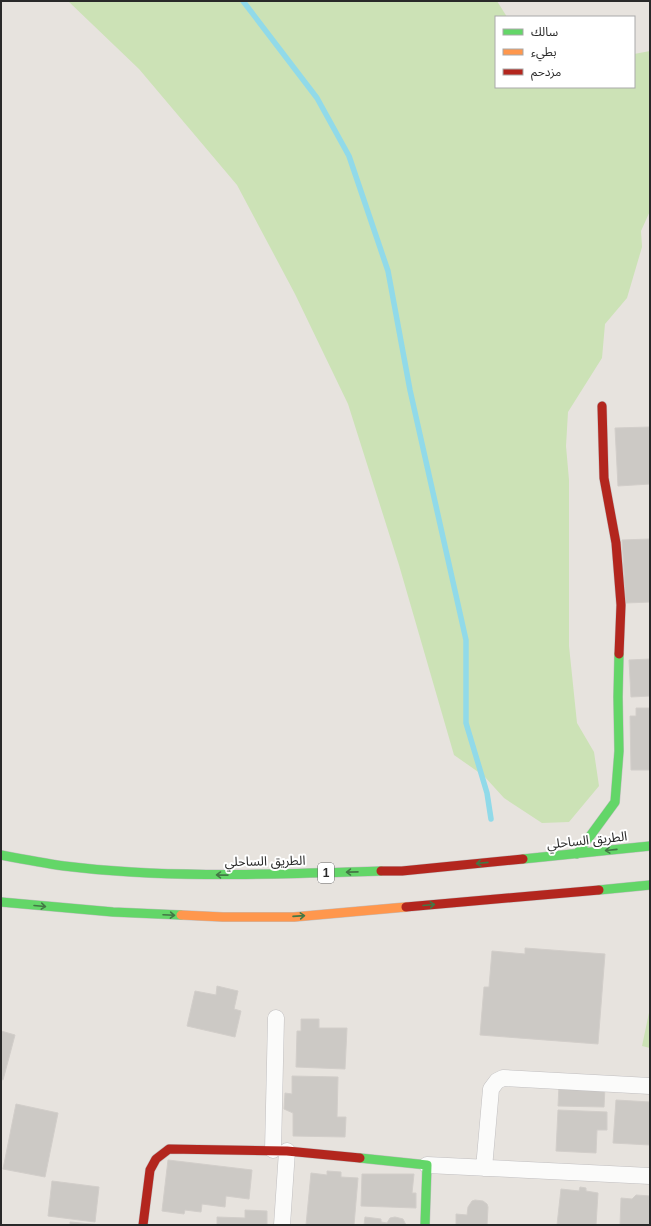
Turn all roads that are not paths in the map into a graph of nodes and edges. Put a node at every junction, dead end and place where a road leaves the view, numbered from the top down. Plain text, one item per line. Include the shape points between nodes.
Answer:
1 (602, 406) dead end
2 (650, 846) edge
3 (577, 854) junction
4 (1, 856) edge
5 (650, 885) edge
6 (1, 902) edge
7 (276, 1018) dead end
8 (650, 1086) edge
9 (280, 1151) junction
10 (427, 1165) junction
11 (484, 1168) junction
12 (650, 1176) edge
13 (143, 1225) edge
14 (282, 1225) edge
15 (425, 1225) edge

1 - 3 main road via 604,478 616,543 621,605 619,752 615,802
2 -> 3 main road, الطريق الساحلي / 1
3 -> 4 main road, الطريق الساحلي / 1 via 402,871 232,875 132,872 63,866
6 -> 5 main road via 121,913 294,917
7 - 9 street
8 - 11 street via 503,1078 491,1089
9 - 10 main road
9 - 13 main road via 169,1149 156,1158 150,1170
9 - 14 street
10 - 11 street
10 - 15 main road
11 - 12 street

